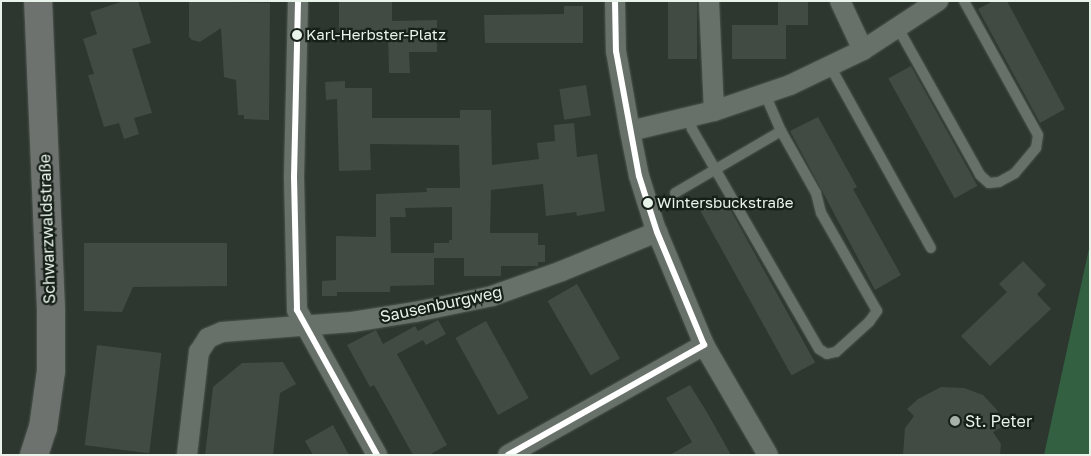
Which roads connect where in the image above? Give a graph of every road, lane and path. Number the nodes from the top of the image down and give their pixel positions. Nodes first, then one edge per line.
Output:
1 (38, 1) edge
2 (298, 1) edge
3 (615, 1) edge
4 (709, 1) edge
5 (840, 1) edge
6 (938, 1) edge
7 (964, 1) edge
8 (898, 28) junction
9 (863, 50) junction
10 (830, 66) junction
11 (765, 94) junction
12 (714, 111) junction
13 (690, 117) junction
14 (630, 131) junction
15 (781, 131) junction
16 (716, 169) junction
17 (675, 193) dead end
18 (656, 232) junction
19 (931, 248) dead end
20 (304, 326) junction
21 (704, 345) junction
22 (34, 455) edge
23 (187, 455) edge
24 (377, 455) edge
25 (508, 455) edge
26 (768, 455) edge

1 - 22 main road, Schwarzwaldstraße
2 - 20 street
3 - 14 street
4 - 12 street
5 - 9 street
6 - 8 street
7 - 8 lane
8 - 9 street
9 - 10 street
10 - 11 street
10 - 19 lane
11 - 12 street
11 - 15 lane
12 - 13 street
13 - 14 street
13 - 16 lane
14 - 18 street
15 - 16 lane
15 - 16 lane
16 - 17 lane
18 - 20 street, Sausenburgweg
18 - 21 street
20 - 23 street, Sausenburgweg
20 - 24 street
21 - 25 street
21 - 26 street

